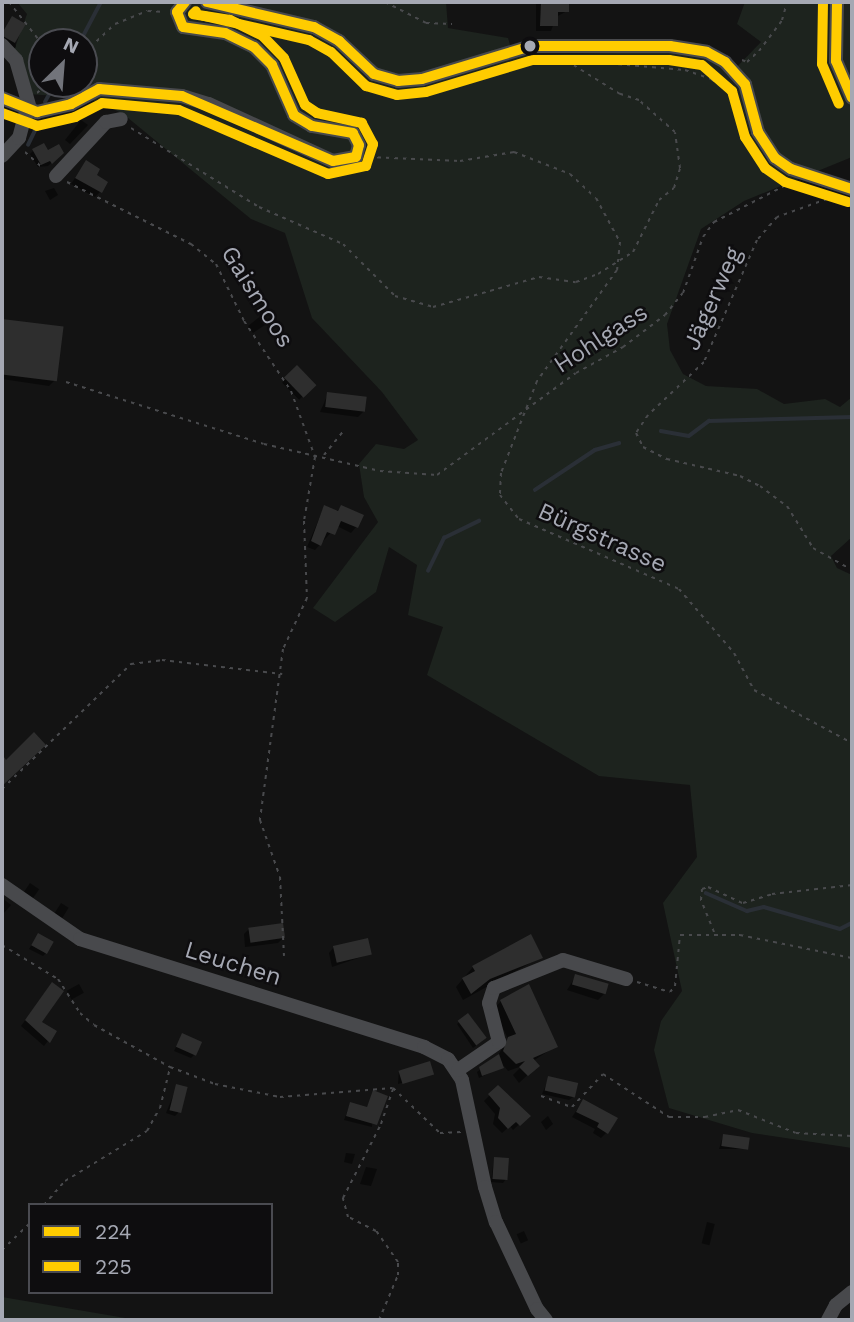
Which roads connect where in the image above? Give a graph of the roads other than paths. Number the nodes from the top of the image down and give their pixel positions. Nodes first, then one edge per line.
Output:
1 (207, 2) edge
2 (837, 2) edge
3 (181, 7) edge
4 (2, 45) edge
5 (2, 98) edge
6 (852, 98) edge
7 (28, 111) junction
8 (121, 119) road end
9 (2, 156) edge
10 (56, 176) road end
11 (849, 188) edge
12 (2, 884) edge
13 (626, 979) road end
14 (458, 1070) junction
15 (852, 1292) edge
16 (546, 1320) edge
17 (828, 1320) edge

1 - 11 street
2 - 6 street
3 - 7 street
4 - 7 street
5 - 7 street
7 - 9 street
8 - 10 street
12 - 14 street, Leuchen
13 - 14 street
14 - 16 street
15 - 17 street

